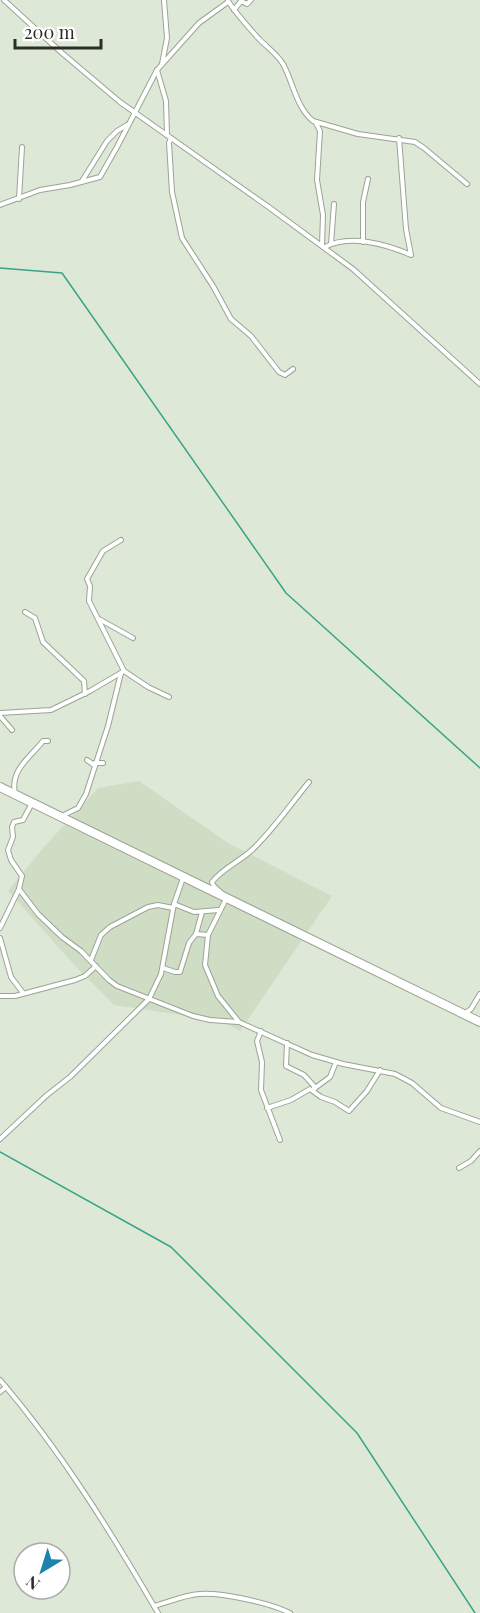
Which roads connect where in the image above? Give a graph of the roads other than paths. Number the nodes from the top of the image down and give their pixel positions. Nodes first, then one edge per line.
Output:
1 (4, 0) edge
2 (164, 0) edge
3 (251, 0) edge
4 (228, 1) edge
5 (234, 10) junction
6 (162, 64) junction
7 (157, 70) junction
8 (135, 112) junction
9 (316, 123) junction
10 (129, 124) junction
11 (169, 137) junction
12 (399, 138) junction
13 (22, 147) dead end
14 (368, 179) dead end
15 (82, 182) junction
16 (466, 184) dead end
17 (20, 200) junction
18 (334, 204) dead end
19 (0, 205) edge
20 (363, 242) junction
21 (331, 244) junction
22 (323, 247) junction
23 (293, 369) dead end
24 (480, 384) edge
25 (121, 540) dead end
26 (25, 612) dead end
27 (98, 619) junction
28 (133, 638) dead end
29 (123, 672) junction
30 (85, 694) junction
31 (169, 697) dead end
32 (0, 715) edge
33 (12, 730) dead end
34 (48, 741) dead end
35 (87, 760) dead end
36 (103, 763) dead end
37 (94, 764) junction
38 (309, 782) dead end
39 (0, 787) edge
40 (15, 795) junction
41 (32, 803) junction
42 (60, 817) junction
43 (183, 878) junction
44 (19, 889) junction
45 (226, 899) junction
46 (174, 906) junction
47 (220, 910) junction
48 (202, 912) junction
49 (0, 928) edge
50 (196, 934) junction
51 (208, 935) junction
52 (0, 938) edge
53 (91, 960) junction
54 (96, 966) junction
55 (163, 968) junction
56 (23, 993) junction
57 (480, 994) edge
58 (0, 996) edge
59 (149, 999) junction
60 (464, 1014) junction
61 (239, 1022) junction
62 (480, 1022) edge
63 (261, 1031) junction
64 (287, 1043) junction
65 (336, 1062) junction
66 (380, 1070) junction
67 (314, 1089) junction
68 (267, 1108) junction
69 (480, 1122) edge
70 (0, 1139) edge
71 (280, 1140) dead end
72 (480, 1151) edge
73 (459, 1168) dead end
74 (0, 1380) edge
75 (6, 1388) junction
76 (0, 1392) edge
77 (154, 1606) junction
78 (158, 1613) edge
79 (290, 1613) edge

1 - 8 street
2 - 6 street
3 - 5 street
4 - 5 street
4 - 6 street
5 - 9 street
6 - 7 street
7 - 8 street
7 - 11 street
8 - 10 street
8 - 11 street
9 - 12 street
9 - 22 street
10 - 15 street
10 - 15 street
11 - 22 street
11 - 23 street
12 - 16 street
12 - 20 street
13 - 17 street
14 - 20 street
15 - 17 street
17 - 19 street
18 - 21 street
20 - 21 street
21 - 22 street
22 - 24 street
25 - 27 street
26 - 30 street
27 - 28 street
27 - 29 street
29 - 30 street
29 - 31 street
29 - 37 street
30 - 32 street
32 - 33 street
34 - 40 street
35 - 37 street
36 - 37 street
37 - 42 street
38 - 45 street
39 - 40 highway
40 - 41 highway
41 - 42 highway
41 - 44 street
42 - 43 highway
43 - 45 highway
43 - 46 street
44 - 49 street
44 - 53 street
45 - 47 street
45 - 60 highway
46 - 48 street
46 - 53 street
46 - 55 street
47 - 48 street
47 - 51 street
48 - 50 street
50 - 51 street
50 - 55 street
51 - 61 street
52 - 56 street
53 - 54 street
54 - 56 street
54 - 59 street
55 - 59 street
56 - 58 street
57 - 60 street
59 - 61 street
59 - 70 street
60 - 62 highway
61 - 63 street
63 - 64 street
63 - 68 street
64 - 65 street
64 - 67 street
65 - 66 street
65 - 67 street
66 - 67 street
66 - 69 street
67 - 68 street
68 - 71 street
72 - 73 street
74 - 75 street
75 - 76 street
75 - 77 street
77 - 78 street
77 - 79 street

